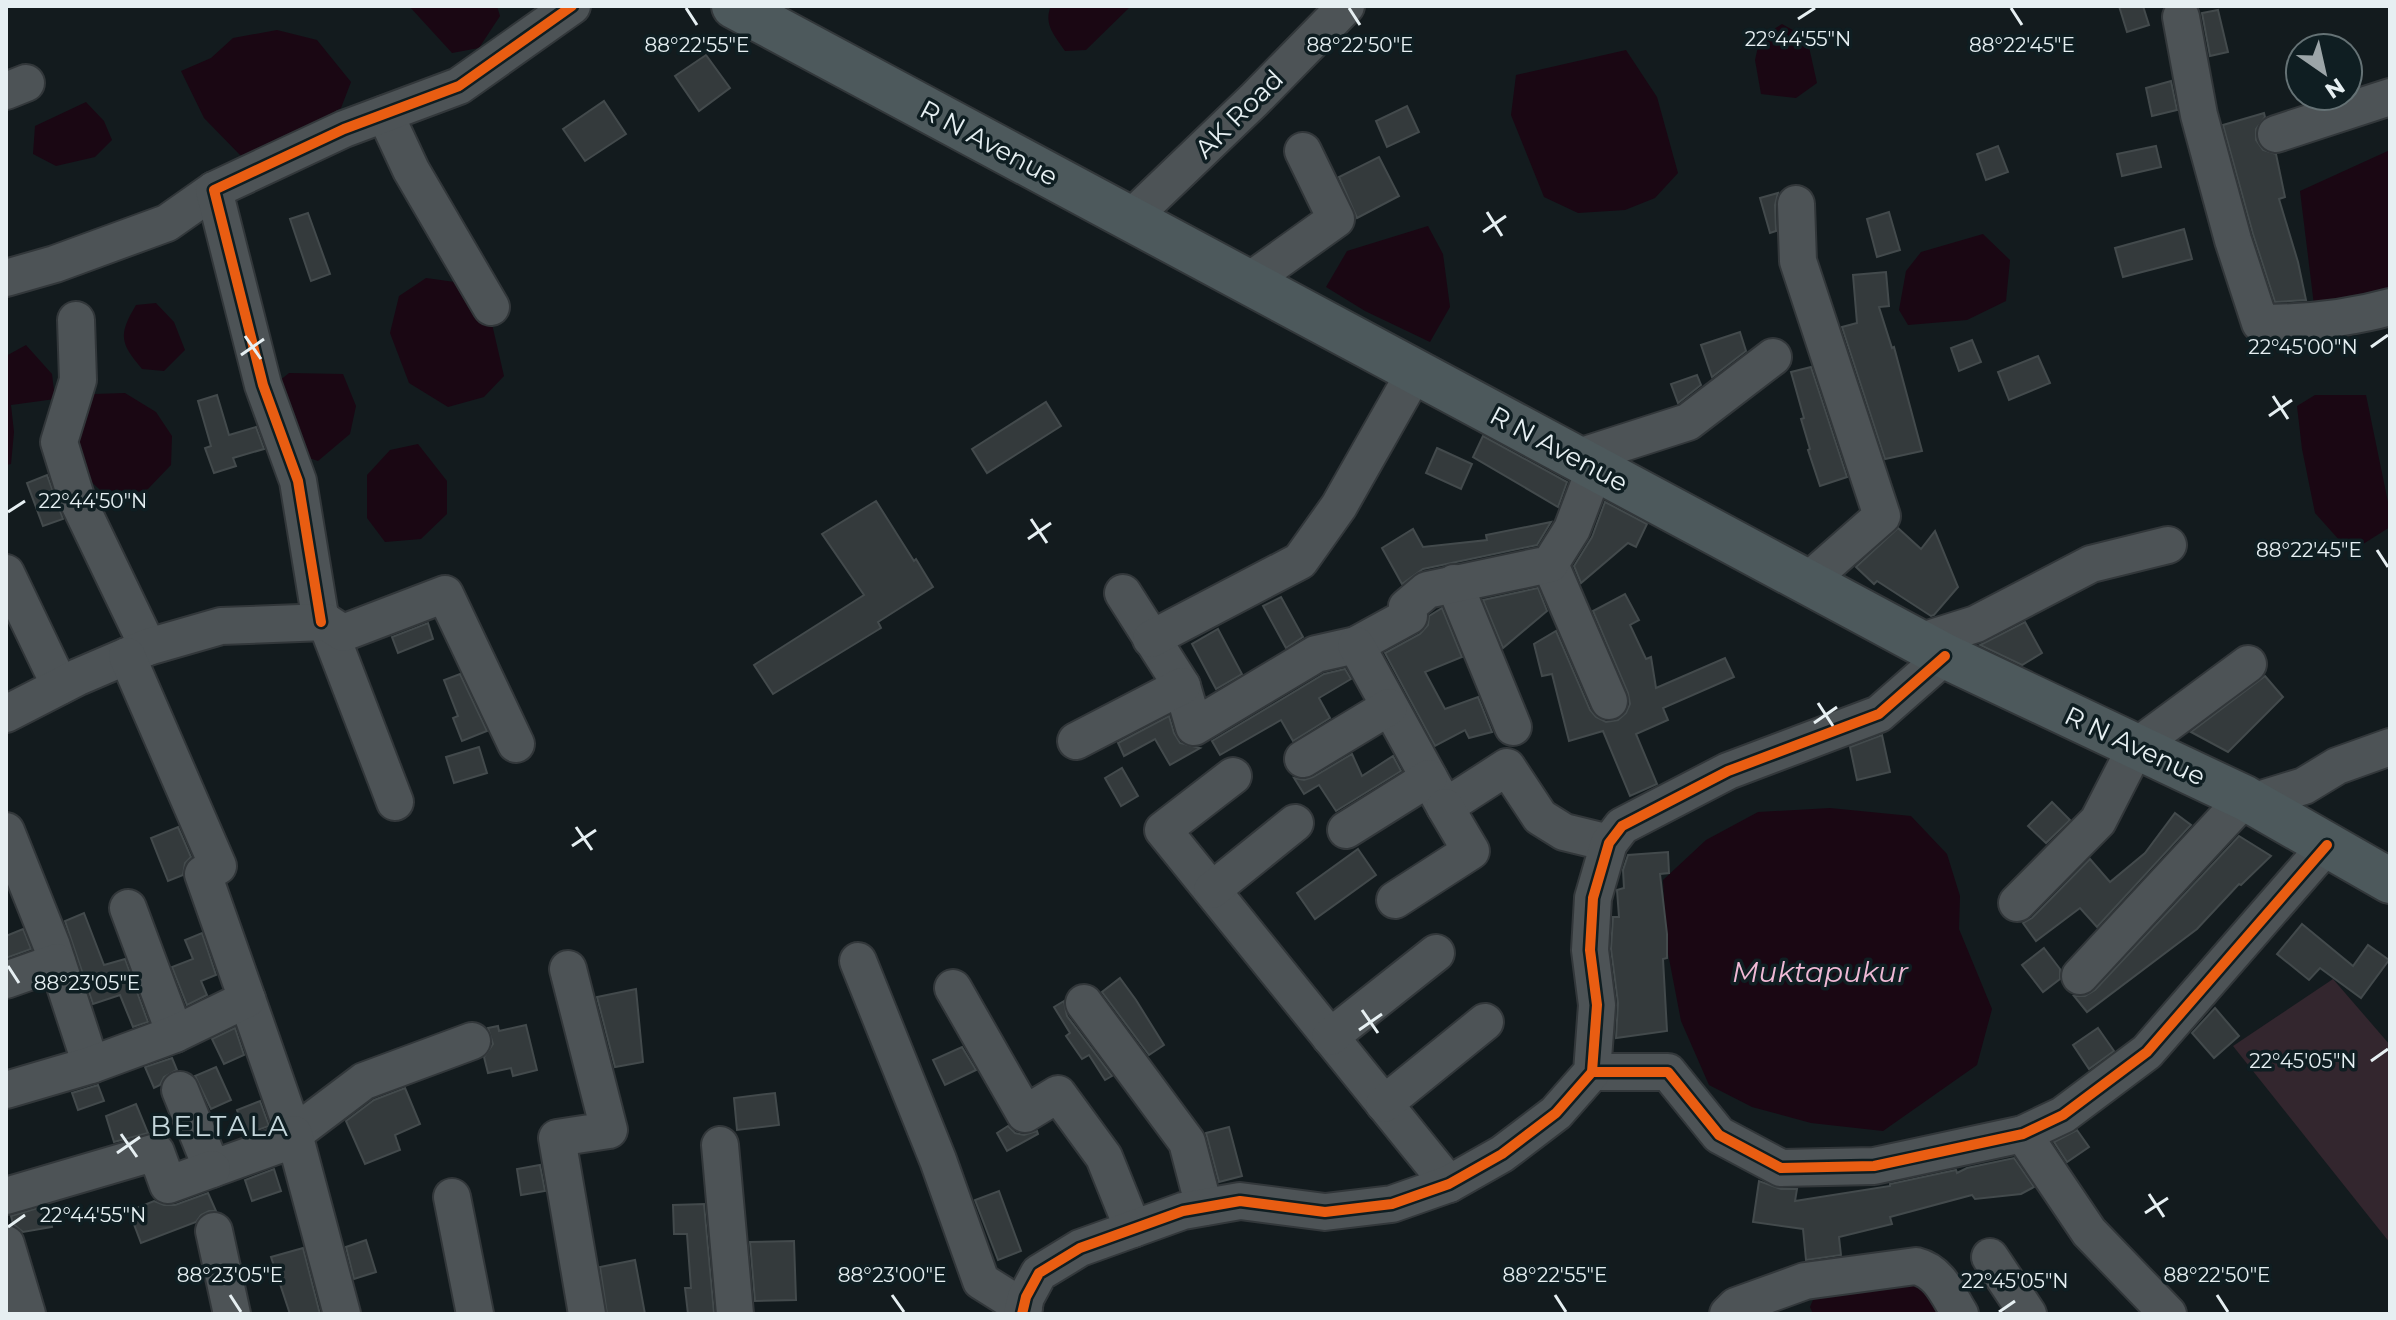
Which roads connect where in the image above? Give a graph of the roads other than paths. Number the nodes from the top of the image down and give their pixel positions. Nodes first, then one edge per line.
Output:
1 (572, 6) edge
2 (734, 6) edge
3 (1346, 6) edge
4 (2181, 10) edge
5 (2390, 97) edge
6 (385, 114) junction
7 (2276, 134) dead end
8 (1303, 151) dead end
9 (214, 190) junction
10 (1796, 204) dead end
11 (1130, 219) junction
12 (6, 278) edge
13 (1248, 282) junction
14 (491, 307) dead end
15 (2390, 307) edge
16 (76, 320) dead end
17 (1773, 357) dead end
18 (1415, 372) junction
19 (1585, 463) junction
20 (2168, 545) dead end
21 (1550, 564) junction
22 (6, 573) edge
23 (1807, 582) junction
24 (1454, 583) junction
25 (1123, 593) dead end
26 (324, 622) junction
27 (1151, 639) junction
28 (1356, 645) junction
29 (1932, 649) junction
30 (137, 652) junction
31 (2248, 664) dead end
32 (60, 686) junction
33 (1182, 686) junction
34 (1609, 701) dead end
35 (1389, 707) junction
36 (6, 714) edge
37 (1513, 727) dead end
38 (1076, 741) dead end
39 (516, 744) dead end
40 (2136, 747) junction
41 (2390, 747) edge
42 (1303, 759) dead end
43 (1233, 776) dead end
44 (1437, 793) junction
45 (2249, 800) junction
46 (395, 802) dead end
47 (1295, 823) dead end
48 (1346, 830) dead end
49 (6, 831) edge
50 (1609, 843) junction
51 (2327, 845) junction
52 (2390, 881) edge
53 (1212, 890) junction
54 (1395, 900) dead end
55 (2017, 903) dead end
56 (128, 908) dead end
57 (1436, 953) dead end
58 (858, 961) dead end
59 (57, 962) junction
60 (568, 969) dead end
61 (2080, 976) dead end
62 (6, 980) edge
63 (953, 988) dead end
64 (247, 999) junction
65 (1084, 1003) dead end
66 (1485, 1022) dead end
67 (175, 1034) junction
68 (1330, 1037) junction
69 (472, 1041) dead end
70 (91, 1065) junction
71 (1592, 1072) junction
72 (6, 1090) edge
73 (180, 1090) dead end
74 (1384, 1104) junction
75 (294, 1134) junction
76 (2023, 1134) junction
77 (720, 1145) dead end
78 (212, 1169) junction
79 (1449, 1184) junction
80 (6, 1196) edge
81 (452, 1197) dead end
82 (1204, 1207) junction
83 (1133, 1229) junction
84 (214, 1231) dead end
85 (6, 1244) edge
86 (1990, 1257) dead end
87 (1800, 1300) edge
88 (1023, 1311) edge
89 (27, 1314) edge
90 (232, 1314) edge
91 (342, 1314) edge
92 (475, 1314) edge
93 (587, 1314) edge
94 (735, 1314) edge
95 (1728, 1314) edge
96 (1960, 1314) edge
97 (2028, 1314) edge
98 (2168, 1314) edge

1 - 6 street
2 - 11 main road, R N Avenue
3 - 11 street, AK Road
4 - 15 street
5 - 7 street
6 - 9 street
6 - 14 street
8 - 13 street
9 - 12 street
9 - 26 street
10 - 23 street
11 - 13 main road, R N Avenue
13 - 18 main road, R N Avenue
16 - 30 street
17 - 19 street
18 - 19 main road, R N Avenue
18 - 27 street
19 - 21 street
19 - 23 main road, R N Avenue
20 - 29 street
21 - 24 street
21 - 34 street
22 - 32 street
23 - 29 main road, R N Avenue
24 - 28 street
24 - 37 street
25 - 27 street
26 - 30 street
26 - 39 street
26 - 46 street
27 - 33 street
28 - 33 street
28 - 35 street
29 - 40 main road, R N Avenue
29 - 50 street
30 - 32 street
30 - 64 street
31 - 40 street
32 - 36 street
33 - 38 street
35 - 42 street
35 - 44 street
40 - 45 main road, R N Avenue
40 - 55 street
41 - 45 street
43 - 53 street
44 - 48 street
44 - 50 street
44 - 54 street
45 - 51 main road, R N Avenue
45 - 61 street
47 - 53 street
49 - 59 street
50 - 71 street
51 - 52 main road, R N Avenue
51 - 76 street
53 - 68 street
56 - 67 street
57 - 68 street
58 - 88 street
59 - 62 street
59 - 70 street
60 - 93 street
63 - 83 street
64 - 67 street
64 - 75 street
65 - 82 street
66 - 74 street
67 - 70 street
68 - 74 street
69 - 75 street
70 - 72 street
71 - 76 street
71 - 79 street
73 - 78 street
74 - 79 street
75 - 78 street
75 - 91 street
76 - 98 street
77 - 94 street
78 - 80 street
79 - 82 street
81 - 92 street
82 - 83 street
83 - 88 street
84 - 90 street
85 - 89 street
86 - 97 street
87 - 95 street
87 - 96 street

